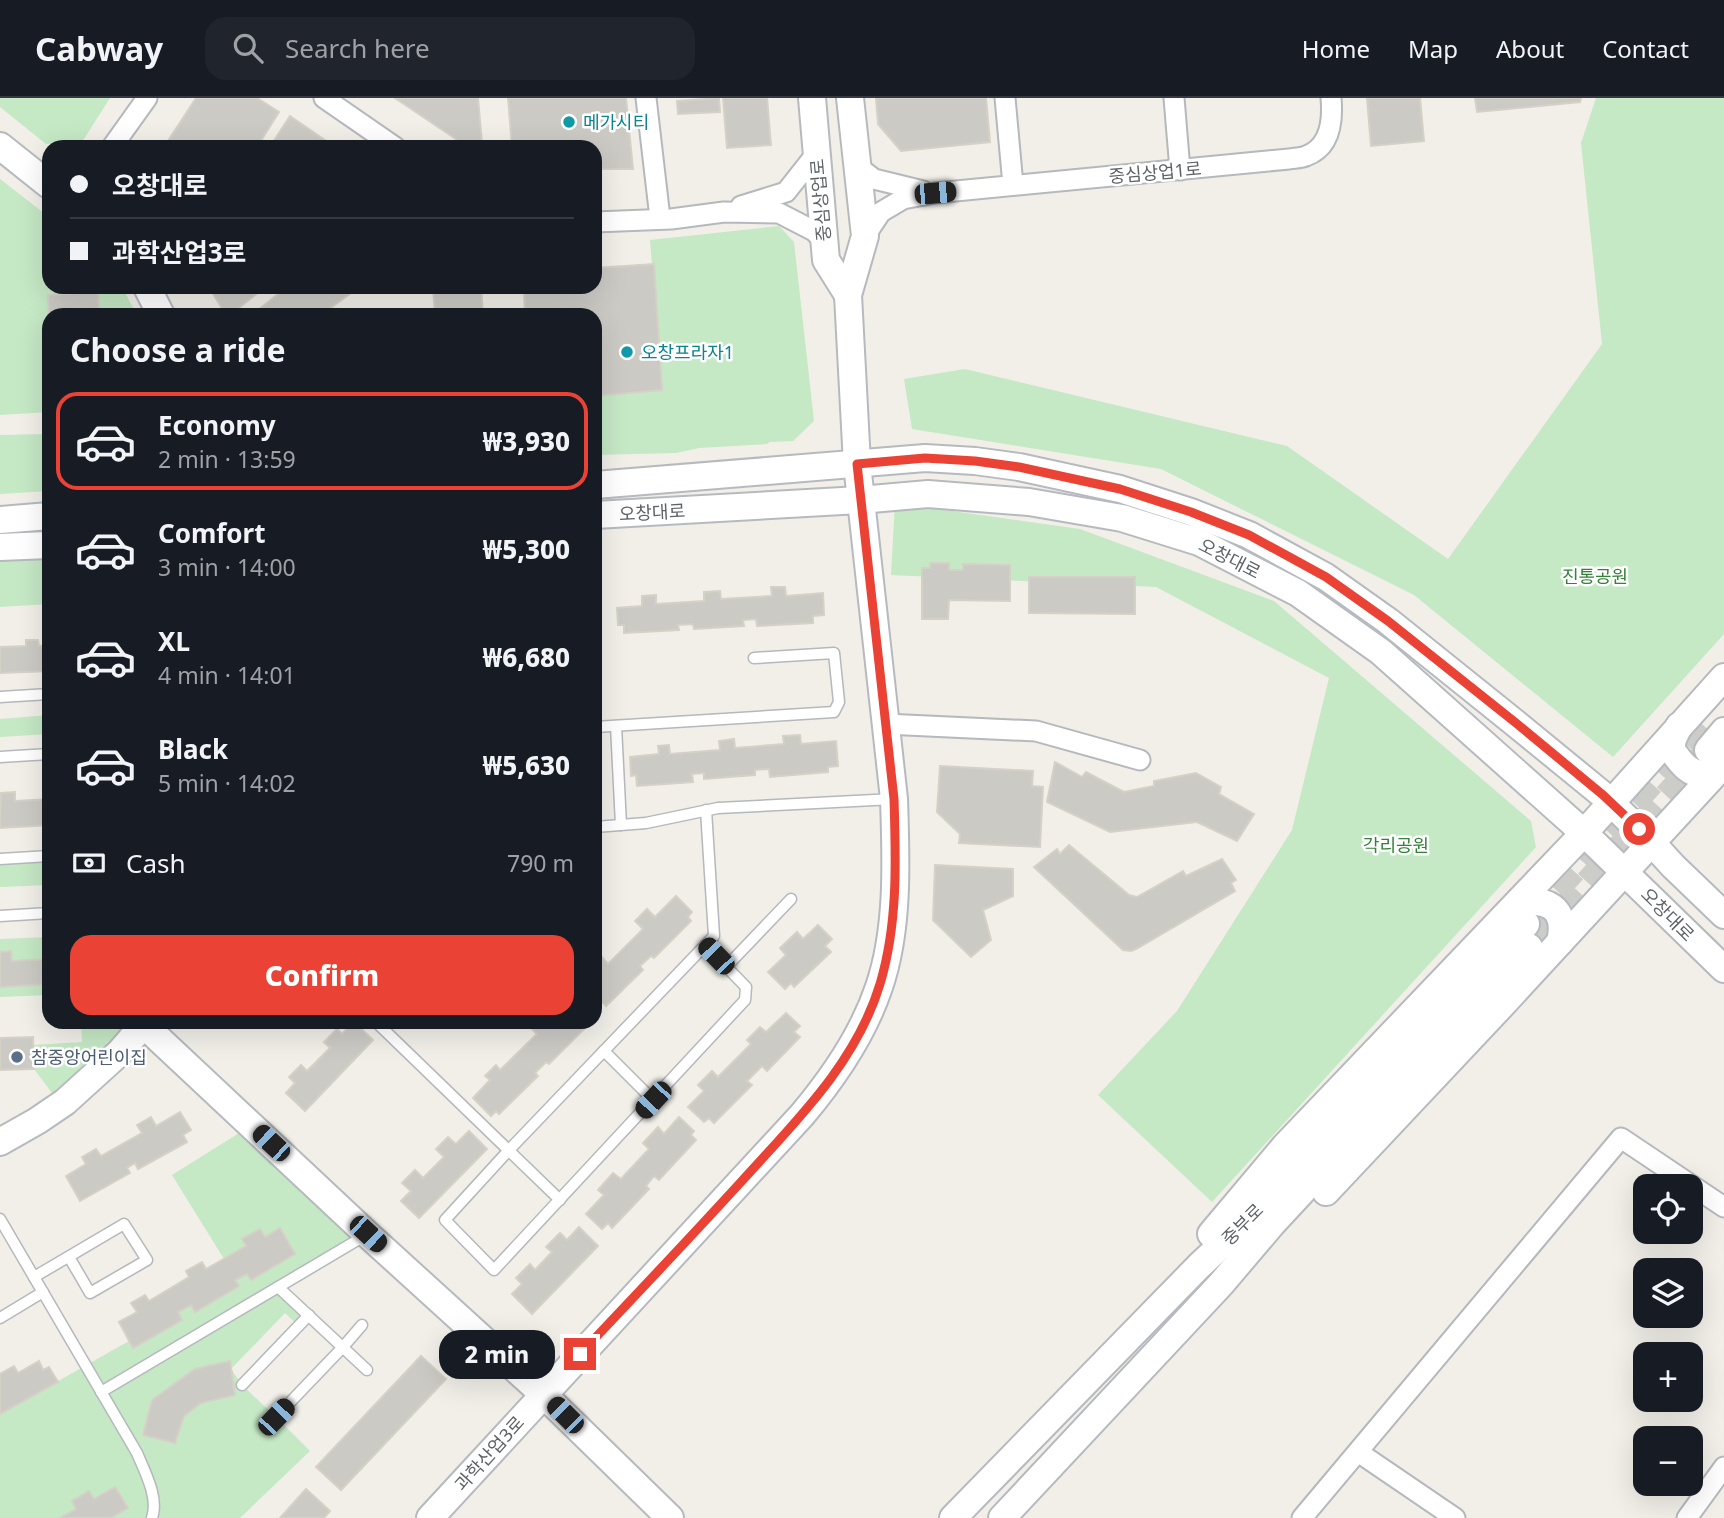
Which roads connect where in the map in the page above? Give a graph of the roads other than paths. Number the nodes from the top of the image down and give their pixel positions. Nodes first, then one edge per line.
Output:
1 (147, 98) edge
2 (324, 98) edge
3 (646, 98) edge
4 (811, 98) edge
5 (850, 98) edge
6 (1005, 98) edge
7 (1174, 98) edge
8 (1331, 98) edge
9 (117, 140) edge
10 (385, 140) edge
11 (0, 146) edge
12 (817, 154) junction
13 (857, 166) junction
14 (1180, 170) junction
15 (42, 179) edge
16 (1013, 185) junction
17 (935, 193) junction
18 (724, 212) junction
19 (660, 218) junction
20 (602, 222) edge
21 (865, 236) junction
22 (824, 241) junction
23 (848, 295) junction
24 (857, 464) junction
25 (602, 484) edge
26 (860, 500) junction
27 (602, 515) edge
28 (42, 517) edge
29 (0, 520) edge
30 (42, 545) edge
31 (0, 547) edge
32 (754, 658) dead end
33 (1724, 677) edge
34 (42, 694) edge
35 (0, 697) edge
36 (1724, 703) edge
37 (885, 724) junction
38 (616, 726) junction
39 (602, 727) edge
40 (1710, 743) edge
41 (42, 754) edge
42 (0, 757) edge
43 (1140, 760) dead end
44 (894, 799) junction
45 (1612, 803) junction
46 (706, 810) junction
47 (621, 825) junction
48 (602, 826) edge
49 (1584, 833) junction
50 (1652, 843) junction
51 (42, 856) edge
52 (0, 859) edge
53 (1626, 872) junction
54 (791, 899) dead end
55 (42, 914) edge
56 (1724, 915) edge
57 (0, 916) edge
58 (1534, 928) junction
59 (705, 945) junction
60 (726, 967) junction
61 (1724, 969) edge
62 (140, 1029) edge
63 (151, 1029) edge
64 (383, 1029) edge
65 (604, 1051) junction
66 (653, 1100) junction
67 (0, 1142) edge
68 (509, 1150) junction
69 (560, 1200) junction
70 (1724, 1207) edge
71 (0, 1219) edge
72 (368, 1234) junction
73 (69, 1257) junction
74 (34, 1278) junction
75 (278, 1287) junction
76 (43, 1292) junction
77 (309, 1315) junction
78 (0, 1318) edge
79 (362, 1325) dead end
80 (343, 1347) junction
81 (368, 1370) dead end
82 (242, 1385) dead end
83 (101, 1392) junction
84 (543, 1394) junction
85 (276, 1417) dead end
86 (1358, 1451) junction
87 (1724, 1467) edge
88 (152, 1518) edge
89 (430, 1518) edge
90 (670, 1518) edge
91 (953, 1518) edge
92 (1002, 1518) edge
93 (1302, 1518) edge
94 (1455, 1518) edge
95 (1686, 1518) edge

1 - 9 street
2 - 10 street
3 - 19 street
4 - 12 main road, 중심상업로
5 - 13 main road, 중심상업로
6 - 16 street
7 - 14 street
8 - 14 street, 중심상업1로
11 - 15 main road
12 - 18 street
12 - 22 main road, 중심상업로
13 - 17 street
13 - 21 main road, 중심상업로
14 - 16 street, 중심상업1로
16 - 17 street, 중심상업1로
17 - 21 street
18 - 19 street
18 - 22 street
19 - 20 street
21 - 23 main road, 중심상업로
22 - 23 main road, 중심상업로
23 - 24 main road, 중심상업로
24 - 25 main road, 오창대로
24 - 26 main road, 과학산업3로
24 - 45 main road, 오창대로
26 - 27 main road, 오창대로
26 - 37 main road, 과학산업3로
26 - 49 main road, 오창대로
28 - 29 main road
30 - 31 main road
32 - 38 lane
33 - 40 main road
34 - 35 lane
36 - 40 main road
37 - 43 street
37 - 44 main road, 과학산업3로
38 - 39 lane
38 - 47 lane
40 - 45 main road
40 - 50 main road
41 - 42 lane
44 - 46 lane
44 - 84 main road, 과학산업3로
45 - 49 main road
45 - 50 main road, 오창대로
46 - 47 lane
46 - 59 lane
47 - 48 lane
49 - 53 main road, 오창대로
49 - 58 main road
50 - 53 main road
50 - 56 main road, 오창대로
51 - 52 lane
53 - 58 main road
53 - 61 main road, 오창대로
54 - 60 lane
55 - 57 lane
58 - 91 main road
58 - 92 main road
59 - 60 lane
59 - 65 lane
60 - 66 lane
62 - 67 main road
63 - 72 main road
64 - 68 lane
65 - 66 lane
65 - 68 lane
66 - 69 lane
68 - 69 lane
68 - 69 lane
70 - 86 street
71 - 74 lane
72 - 75 lane
72 - 84 main road
73 - 73 lane
73 - 74 lane
74 - 76 lane
75 - 77 lane
75 - 83 lane
76 - 78 lane
76 - 83 lane
77 - 80 lane
77 - 82 lane
79 - 80 lane
80 - 81 lane
80 - 85 lane
83 - 88 lane
84 - 89 main road, 과학산업3로
84 - 90 main road
86 - 93 street
86 - 94 street
87 - 95 street

